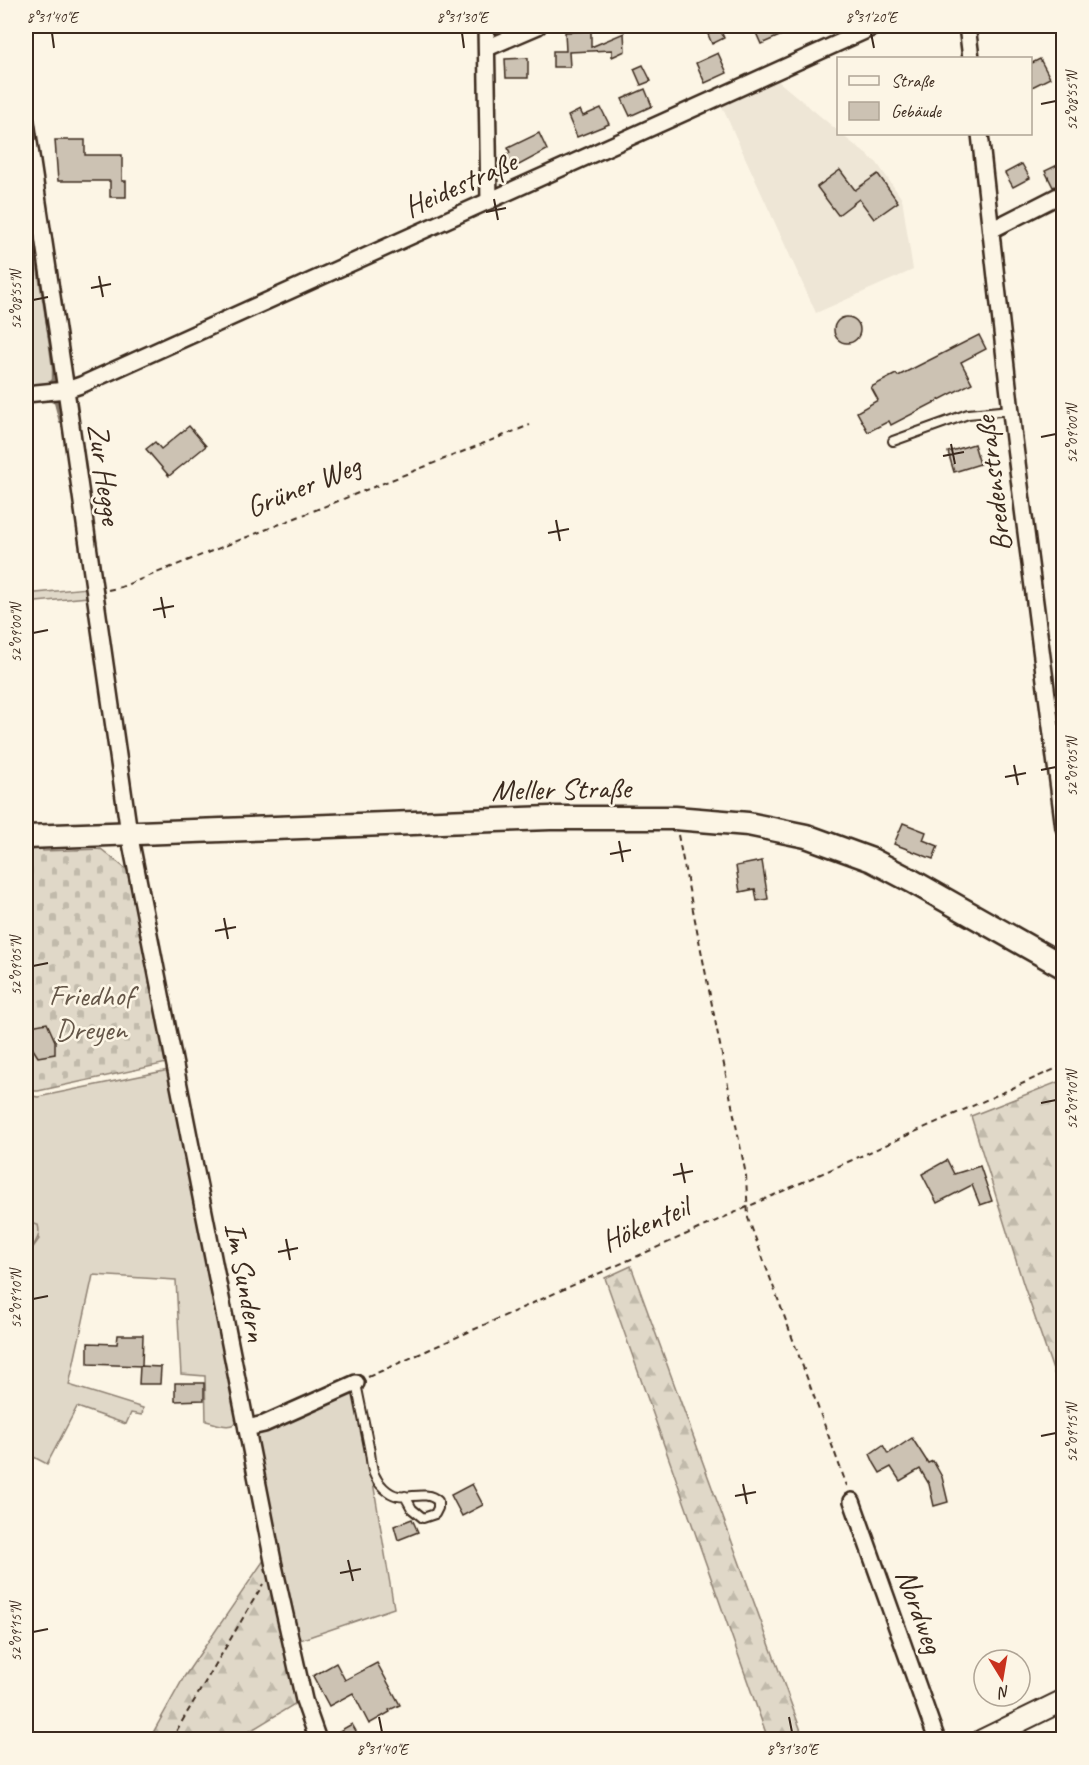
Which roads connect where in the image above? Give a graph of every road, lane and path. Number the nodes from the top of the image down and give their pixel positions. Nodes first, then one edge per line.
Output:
1 (486, 26) edge
2 (538, 26) edge
3 (876, 26) edge
4 (967, 26) edge
5 (487, 48) junction
6 (971, 57) edge
7 (26, 122) edge
8 (980, 135) edge
9 (1064, 193) edge
10 (489, 201) junction
11 (991, 230) junction
12 (66, 390) junction
13 (26, 394) edge
14 (1011, 410) junction
15 (530, 425) dead end
16 (893, 441) dead end
17 (94, 593) junction
18 (675, 818) junction
19 (1064, 828) edge
20 (129, 833) junction
21 (26, 837) edge
22 (1064, 967) edge
23 (1064, 1065) edge
24 (748, 1207) junction
25 (356, 1383) junction
26 (247, 1428) junction
27 (405, 1496) dead end
28 (852, 1501) joint
29 (274, 1566) junction
30 (1064, 1700) edge
31 (171, 1740) edge
32 (318, 1740) edge
33 (937, 1740) edge
34 (982, 1740) edge

1 - 5 street
2 - 5 street
3 - 10 street, Heidestraße
4 - 6 street
5 - 10 street
7 - 12 street, Zur Hegge
8 - 11 street, Bredenstraße
9 - 11 street
10 - 12 street, Heidestraße
11 - 14 street, Bredenstraße
12 - 13 street, Heidestraße
12 - 17 street, Zur Hegge
14 - 16 lane
14 - 19 street, Bredenstraße
15 - 17 path, Grüner Weg
17 - 20 street, Zur Hegge
18 - 20 main road, Meller Straße
18 - 22 main road, Meller Straße
18 - 24 path
20 - 21 main road, Meller Straße
20 - 26 street, Im Sundern
23 - 24 path, Hökenteil
24 - 25 path, Hökenteil
24 - 28 path
25 - 26 street
25 - 27 lane
26 - 29 street, Im Sundern
28 - 33 street, Nordweg
29 - 31 path
29 - 32 street, Im Sundern
30 - 34 street

